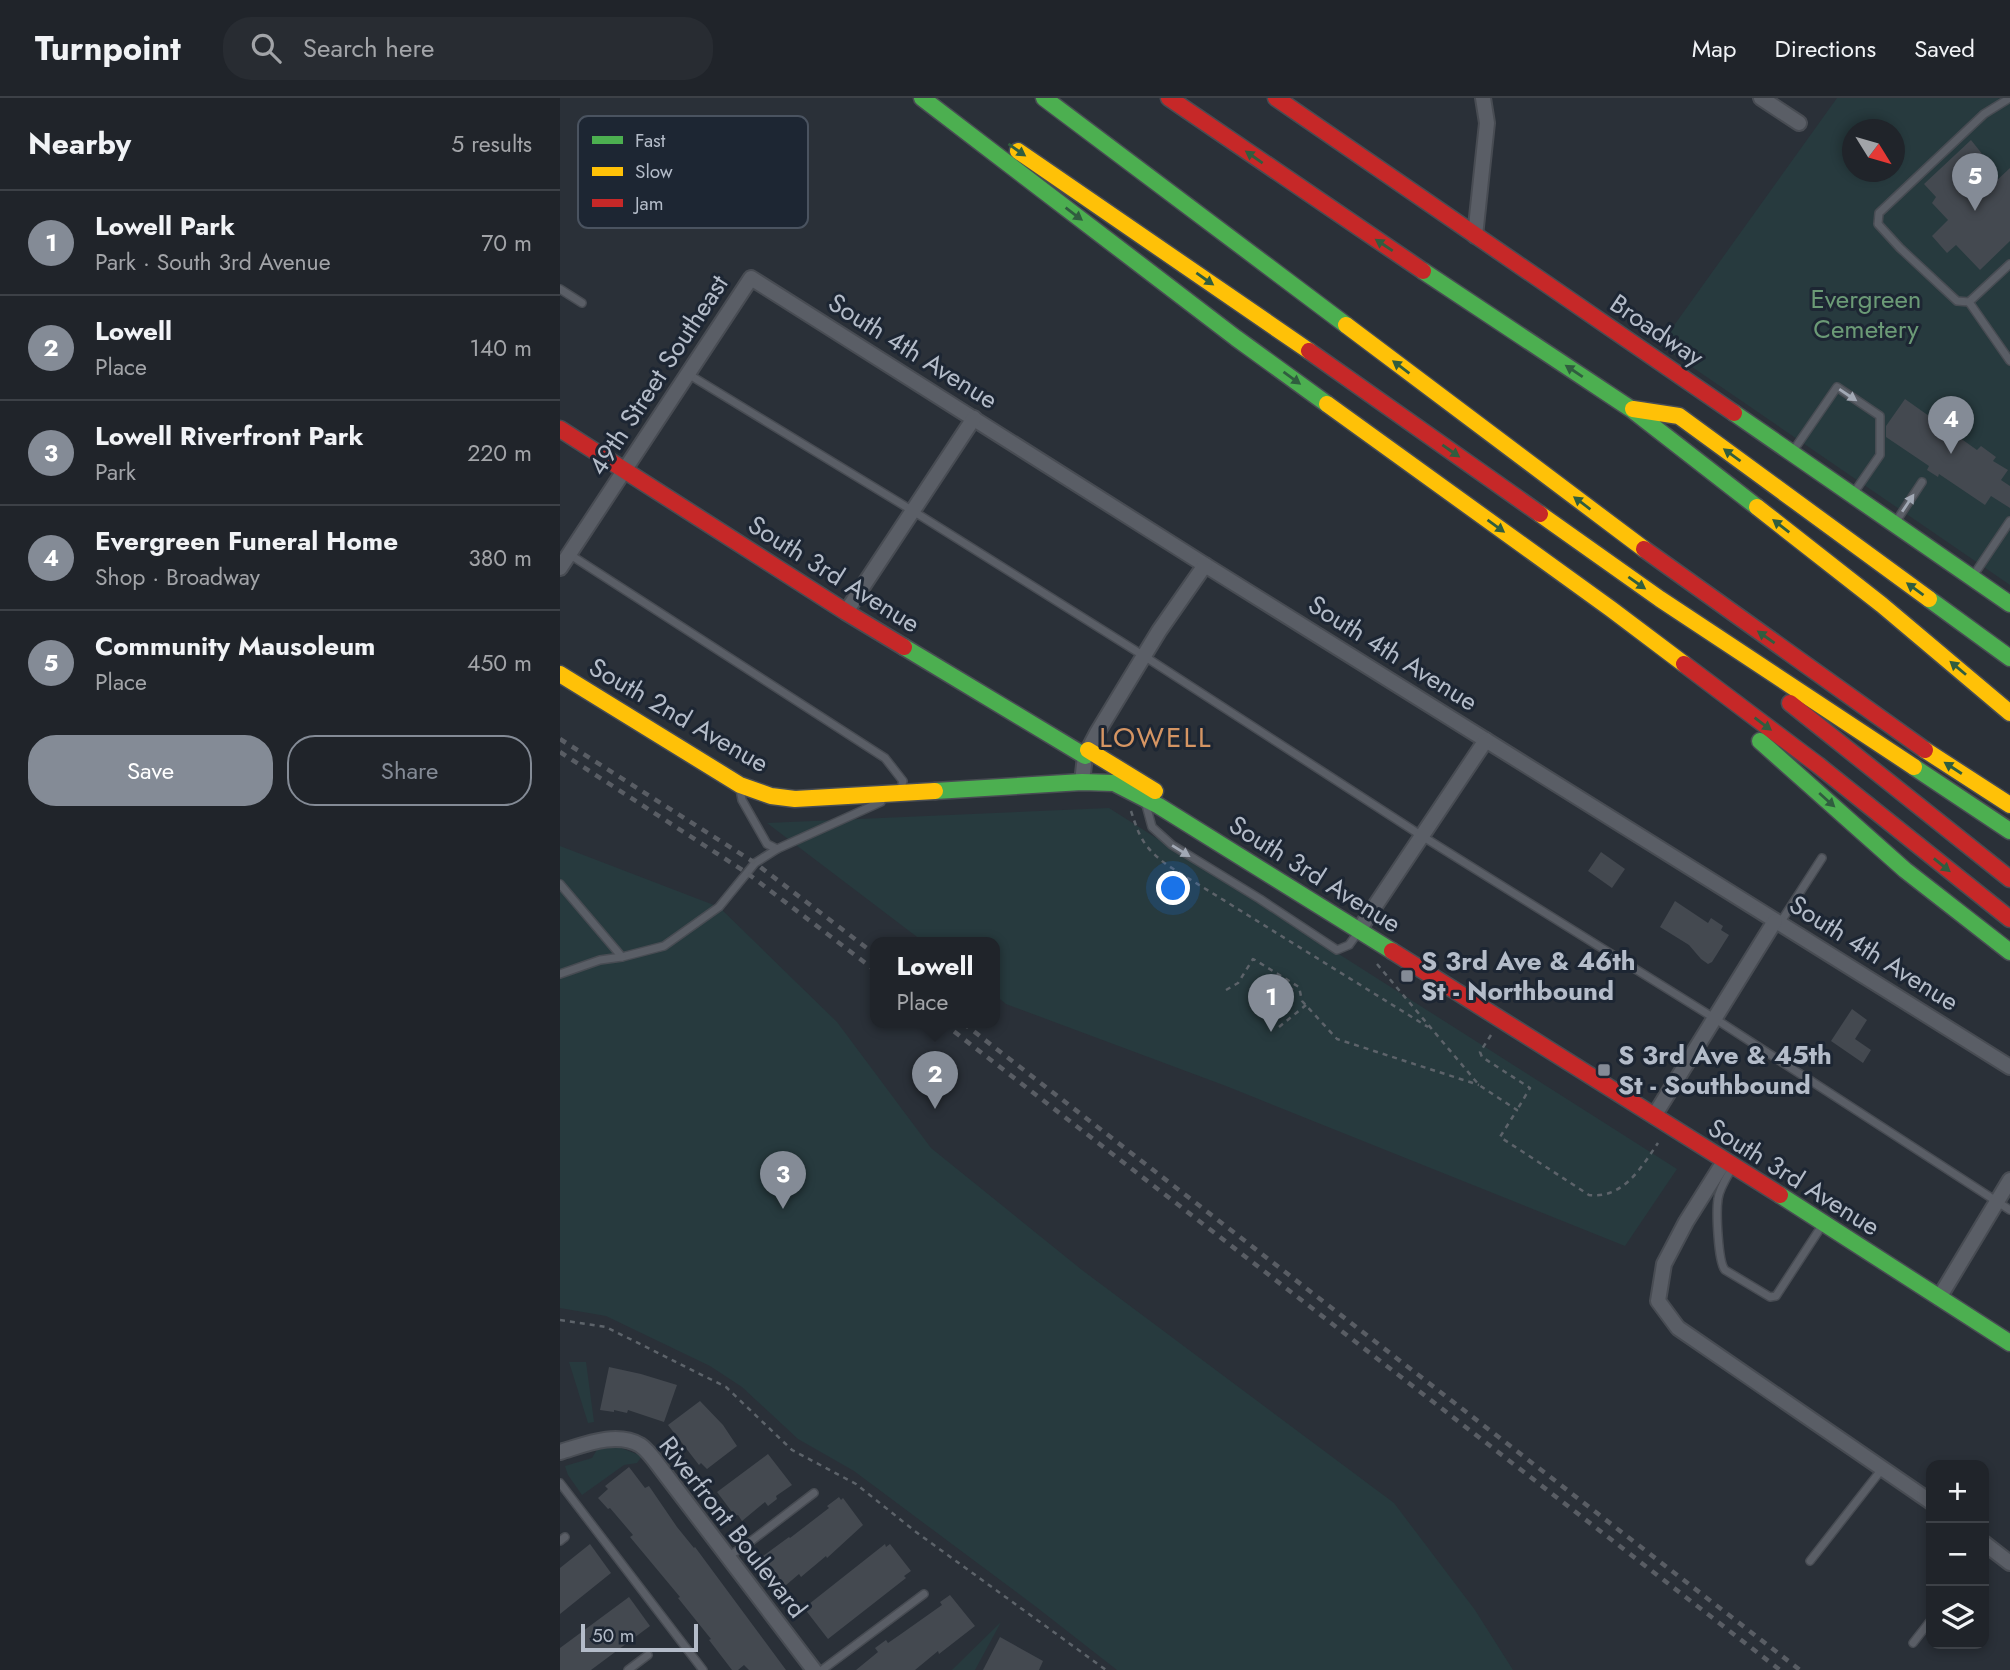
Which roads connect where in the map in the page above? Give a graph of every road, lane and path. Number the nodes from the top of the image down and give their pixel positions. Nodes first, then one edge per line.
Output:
1 (922, 98) edge
2 (940, 98) edge
3 (1044, 98) edge
4 (1169, 98) edge
5 (1276, 98) edge
6 (1483, 98) edge
7 (1761, 98) edge
8 (2010, 98) edge
9 (1799, 123) dead end
10 (1475, 236) junction
11 (2010, 264) edge
12 (751, 278) joint
13 (560, 289) edge
14 (1969, 302) junction
15 (582, 303) dead end
16 (2010, 361) edge
17 (688, 374) junction
18 (1631, 409) junction
19 (974, 418) junction
20 (560, 429) edge
21 (1792, 452) junction
22 (625, 470) junction
23 (1922, 482) dead end
24 (1853, 495) junction
25 (913, 511) junction
26 (2010, 522) edge
27 (1894, 523) junction
28 (569, 554) junction
29 (1205, 565) junction
30 (560, 568) edge
31 (1972, 578) junction
32 (1660, 599) junction
33 (2010, 604) edge
34 (1611, 609) junction
35 (846, 612) junction
36 (1144, 656) junction
37 (2010, 658) edge
38 (560, 674) edge
39 (2010, 713) edge
40 (1486, 740) junction
41 (1087, 753) junction
42 (1082, 782) junction
43 (740, 785) junction
44 (1124, 788) junction
45 (900, 794) junction
46 (1144, 798) junction
47 (2010, 805) edge
48 (2010, 831) edge
49 (1422, 836) junction
50 (1225, 847) junction
51 (777, 849) junction
52 (1822, 858) dead end
53 (2010, 879) edge
54 (560, 884) edge
55 (2010, 919) edge
56 (1777, 922) junction
57 (1359, 930) junction
58 (1387, 947) junction
59 (2010, 952) edge
60 (622, 957) junction
61 (560, 974) edge
62 (1226, 990) dead end
63 (1306, 1005) junction
64 (1714, 1018) junction
65 (1501, 1020) junction
66 (1279, 1027) dead end
67 (1432, 1030) junction
68 (2010, 1067) edge
69 (1479, 1085) junction
70 (1517, 1110) junction
71 (1654, 1116) junction
72 (1669, 1126) junction
73 (1729, 1163) junction
74 (2010, 1180) edge
75 (1997, 1202) junction
76 (2010, 1210) edge
77 (1823, 1223) junction
78 (1939, 1298) junction
79 (560, 1320) edge
80 (2010, 1343) edge
81 (560, 1452) edge
82 (1882, 1469) junction
83 (560, 1483) edge
84 (814, 1493) dead end
85 (1926, 1499) edge
86 (1989, 1550) edge
87 (727, 1556) junction
88 (1810, 1561) dead end
89 (2010, 1563) edge
90 (924, 1594) dead end
91 (1926, 1626) edge
92 (1913, 1643) dead end
93 (648, 1655) dead end
94 (628, 1670) edge
95 (703, 1670) edge
96 (814, 1670) edge
97 (822, 1670) edge
98 (1107, 1670) edge

1 -> 34 main road
2 -> 32 main road
47 -> 3 main road
18 -> 4 main road
5 - 10 main road, Broadway
6 - 10 street
7 - 9 street
8 - 14 lane
10 - 21 main road, Broadway
11 - 14 lane
12 - 17 street, 49th Street Southeast
12 - 19 street, South 4th Avenue
13 - 15 lane
14 - 16 lane
17 - 22 street, 49th Street Southeast
17 - 25 lane
37 -> 18 main road
39 -> 18 main road
19 - 25 street
19 - 29 street, South 4th Avenue
20 - 22 main road, South 3rd Avenue
21 - 24 main road, Broadway
21 -> 24 lane
22 - 28 street, 49th Street Southeast
22 - 35 main road, South 3rd Avenue
27 -> 23 lane
24 - 27 main road, Broadway
25 - 35 street
25 - 36 lane
26 - 31 lane
27 - 31 main road, Broadway
28 - 30 street, 49th Street Southeast
28 - 45 lane
29 - 36 street
29 - 40 street, South 4th Avenue
31 - 33 main road, Broadway
32 - 48 main road
32 - 53 main road
34 -> 55 main road
34 -> 59 main road
35 - 41 main road, South 3rd Avenue
36 - 41 street
36 - 49 lane
38 - 43 main road, South 2nd Avenue
40 - 49 street
40 - 56 street, South 4th Avenue
41 - 42 street
41 - 50 main road, South 3rd Avenue
42 - 44 main road, South 3rd Avenue
42 - 45 main road, South 2nd Avenue
43 - 45 main road, South 2nd Avenue
43 - 51 lane
44 - 46 main road, South 3rd Avenue
44 - 67 path
45 - 51 lane
46 - 50 main road, South 3rd Avenue
46 -> 57 lane
49 - 57 street
49 - 64 lane
50 - 57 main road, South 3rd Avenue
51 - 60 lane
52 - 56 lane
54 - 60 lane
56 - 64 street
56 - 68 street, South 4th Avenue
57 - 58 main road, South 3rd Avenue
58 - 65 main road, South 3rd Avenue
58 - 67 path
60 - 61 lane
62 - 63 path
63 - 66 path
63 - 69 path
64 - 71 street
64 - 75 lane
65 - 70 path
65 - 71 main road, South 3rd Avenue
67 - 69 path
69 - 70 path
70 - 72 path
71 - 72 main road, South 3rd Avenue
72 - 73 main road, South 3rd Avenue
73 - 77 main road, South 3rd Avenue
73 - 77 lane
73 - 82 street
74 - 75 street
75 - 76 lane
75 - 78 street
77 - 78 main road, South 3rd Avenue
78 - 80 main road, South 3rd Avenue
79 - 98 path
81 - 87 street, Riverfront Boulevard
82 - 85 street
82 - 88 lane
83 - 95 lane
84 - 87 lane
86 - 89 street
87 - 96 street, Riverfront Boulevard
90 - 97 lane
91 - 92 lane
93 - 94 lane

